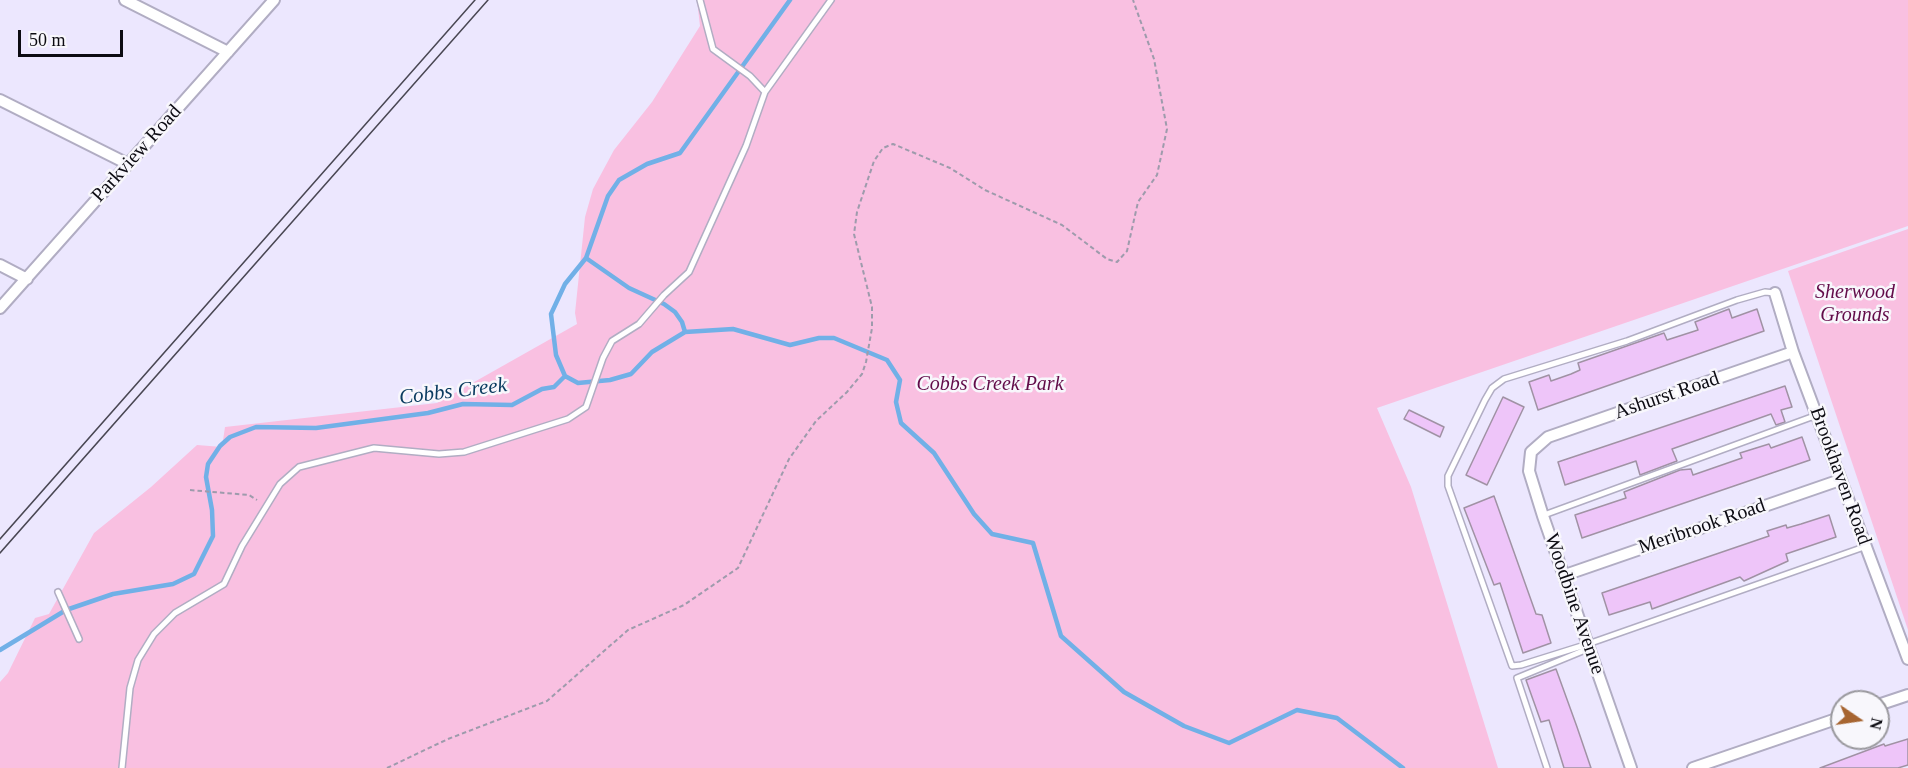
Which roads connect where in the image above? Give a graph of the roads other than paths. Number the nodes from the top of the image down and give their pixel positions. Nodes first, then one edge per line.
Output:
1 (125, 0) edge
2 (274, 0) edge
3 (700, 0) edge
4 (831, 0) edge
5 (228, 52) junction
6 (765, 92) junction
7 (0, 100) edge
8 (128, 164) junction
9 (0, 265) edge
10 (27, 279) junction
11 (1775, 292) joint
12 (0, 309) edge
13 (1793, 352) junction
14 (1818, 414) junction
15 (1542, 442) joint
16 (1840, 480) junction
17 (1543, 516) junction
18 (1864, 547) junction
19 (1564, 575) junction
20 (58, 592) dead end
21 (79, 639) dead end
22 (1589, 646) junction
23 (1908, 659) edge
24 (1908, 695) edge
25 (1890, 701) edge
26 (1830, 721) edge
27 (122, 768) edge
28 (1547, 768) edge
29 (1631, 768) edge
30 (1693, 768) edge

1 - 5 street
2 - 5 street, Parkview Road
3 - 6 lane
4 - 6 lane
5 - 8 street, Parkview Road
6 - 27 lane
7 - 8 street
8 - 10 street, Parkview Road
9 - 10 street
10 - 12 street, Parkview Road
11 - 13 street, Brookhaven Road
11 - 22 lane
13 - 14 street, Brookhaven Road
13 - 15 street, Ashurst Road
14 - 16 street, Brookhaven Road
14 - 17 lane
15 - 17 street, Woodbine Avenue
16 - 18 street, Brookhaven Road
16 - 19 street, Meribrook Road
17 - 19 street, Woodbine Avenue
18 - 22 lane
18 - 23 street, Brookhaven Road
19 - 22 street, Woodbine Avenue
20 - 21 lane
22 - 28 lane
22 - 29 street, Woodbine Avenue
24 - 25 street
26 - 30 street

